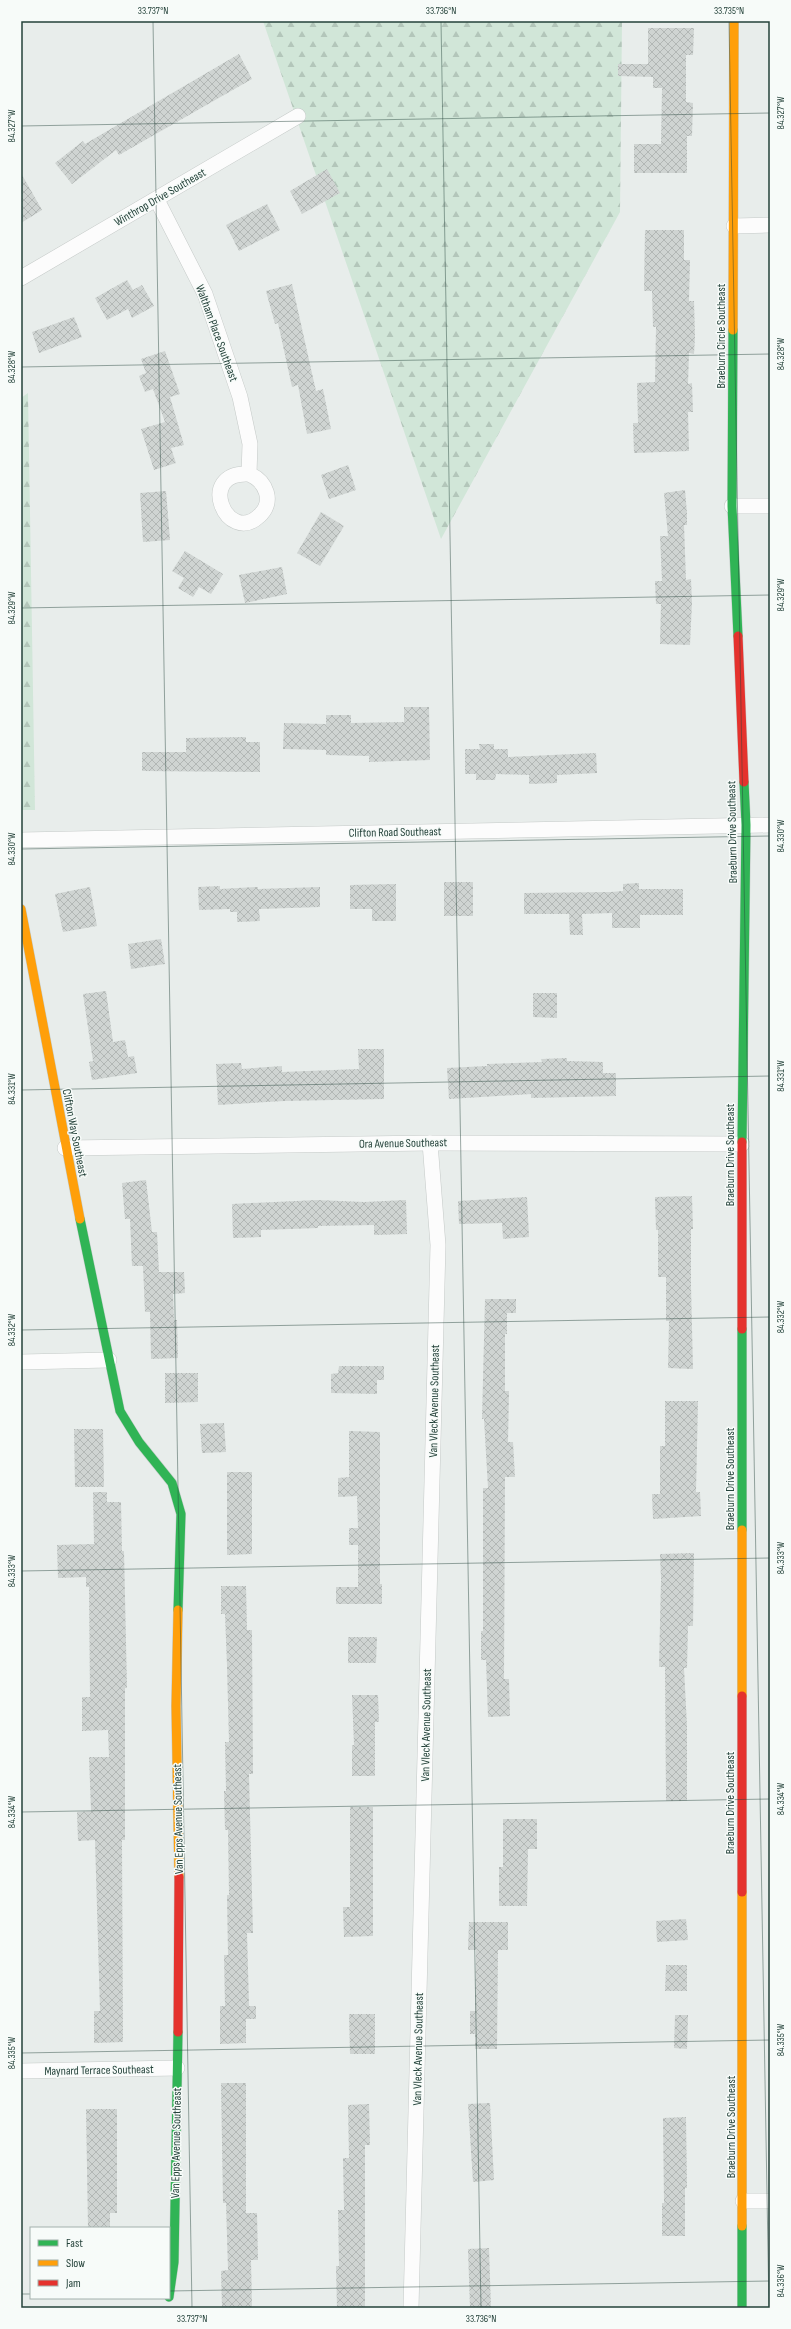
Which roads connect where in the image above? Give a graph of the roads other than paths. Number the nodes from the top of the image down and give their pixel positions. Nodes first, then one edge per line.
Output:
1 (734, 21) edge
2 (298, 116) dead end
3 (156, 200) junction
4 (770, 225) edge
5 (734, 226) junction
6 (21, 278) edge
7 (249, 474) dead end
8 (732, 506) junction
9 (770, 506) edge
10 (738, 651) joint
11 (746, 825) junction
12 (770, 825) edge
13 (21, 840) edge
14 (21, 909) edge
15 (430, 1143) junction
16 (742, 1144) junction
17 (65, 1148) junction
18 (109, 1360) junction
19 (21, 1362) edge
20 (177, 2068) junction
21 (21, 2071) edge
22 (743, 2201) junction
23 (770, 2201) edge
24 (170, 2291) edge
25 (411, 2308) edge
26 (742, 2308) edge

1 - 5 street, Braeburn Circle Southeast
2 - 3 street, Winthrop Drive Southeast
3 - 6 street, Winthrop Drive Southeast
3 - 7 street, Waltham Place Southeast
4 - 5 street
5 - 8 street, Braeburn Circle Southeast
8 - 9 street
8 - 10 street, Braeburn Circle Southeast
10 - 11 street, Braeburn Drive Southeast
11 - 12 street, Clifton Road Southeast
11 - 13 street, Clifton Road Southeast
11 - 16 street, Braeburn Drive Southeast
14 - 17 street, Clifton Way Southeast
15 - 16 street, Ora Avenue Southeast
15 - 17 street, Ora Avenue Southeast
15 - 25 street, Van Vleck Avenue Southeast
16 - 22 street, Braeburn Drive Southeast
17 - 18 street, Clifton Way Southeast
18 - 19 street
18 - 20 street, Van Epps Avenue Southeast
20 - 21 street, Maynard Terrace Southeast
20 - 24 street, Van Epps Avenue Southeast
22 - 23 street
22 - 26 street, Braeburn Drive Southeast

